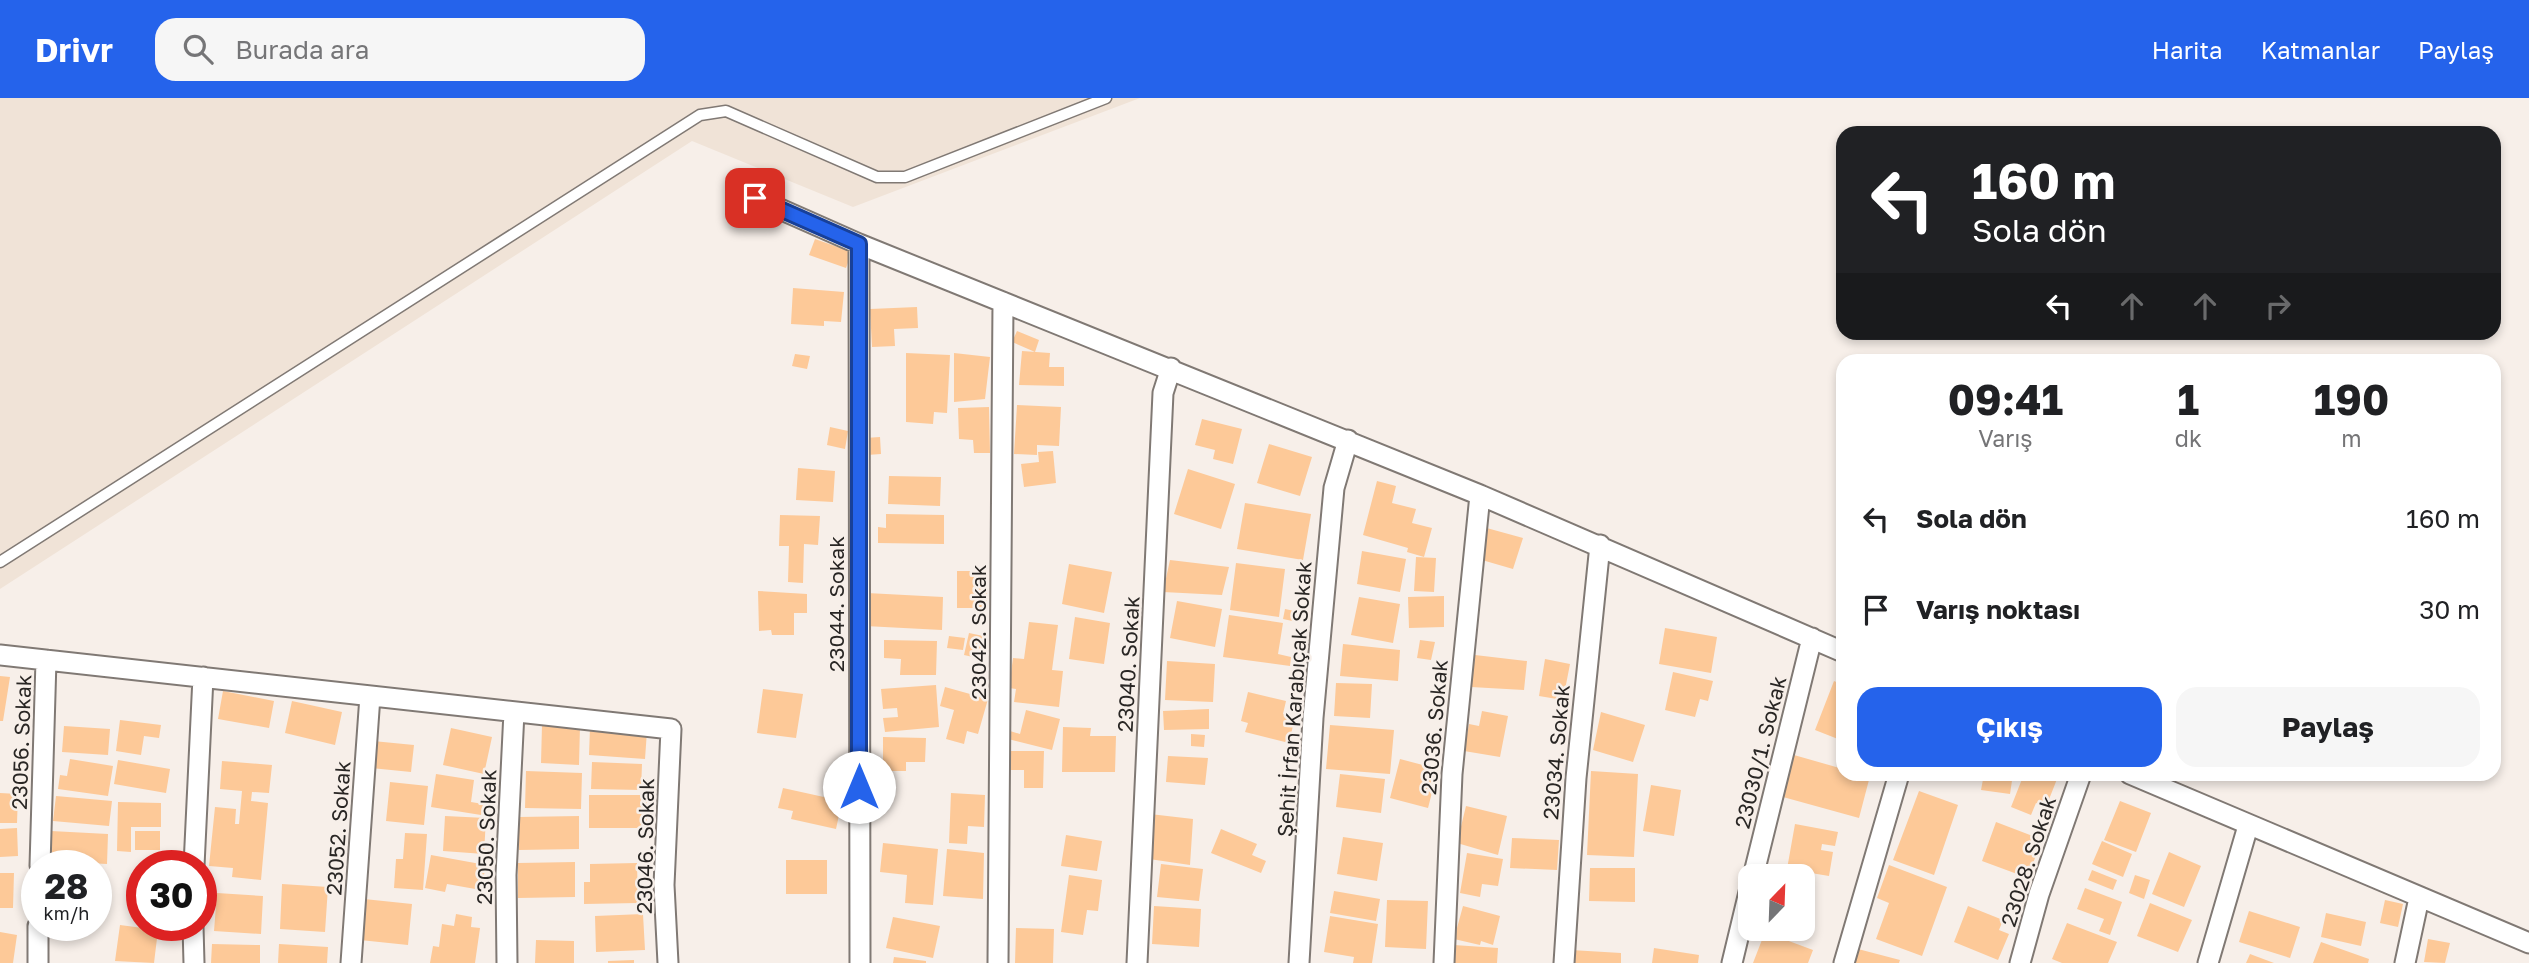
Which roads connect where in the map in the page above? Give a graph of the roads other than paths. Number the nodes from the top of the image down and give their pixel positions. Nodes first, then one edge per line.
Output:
1 (1106, 98) edge
2 (755, 198) dead end
3 (859, 244) junction
4 (1003, 302) junction
5 (1171, 368) junction
6 (1348, 440) junction
7 (1480, 495) junction
8 (1600, 545) junction
9 (0, 562) edge
10 (1812, 639) junction
11 (1836, 649) edge
12 (0, 655) edge
13 (46, 660) junction
14 (203, 677) junction
15 (370, 696) junction
16 (514, 712) junction
17 (1897, 781) edge
18 (2079, 781) edge
19 (2146, 781) edge
20 (2248, 826) junction
21 (40, 850) edge
22 (195, 850) edge
23 (1756, 864) edge
24 (2419, 898) junction
25 (1738, 935) edge
26 (38, 941) edge
27 (193, 941) edge
28 (2529, 943) edge
29 (38, 963) edge
30 (194, 963) edge
31 (351, 963) edge
32 (507, 963) edge
33 (668, 963) edge
34 (860, 963) edge
35 (998, 963) edge
36 (1137, 963) edge
37 (1299, 963) edge
38 (1444, 963) edge
39 (1564, 963) edge
40 (1731, 963) edge
41 (1844, 963) edge
42 (2020, 963) edge
43 (2208, 963) edge
44 (2405, 963) edge

1 - 9 lane
2 - 3 street
3 - 4 street
3 - 34 street, 23044. Sokak
4 - 5 street
4 - 35 street, 23042. Sokak
5 - 6 street
5 - 36 street, 23040. Sokak
6 - 7 street
6 - 37 street, Şehit İrfan Karabıçak Sokak
7 - 8 street
7 - 38 street, 23036. Sokak
8 - 10 street
8 - 39 street, 23034. Sokak
10 - 11 street
10 - 23 street, 23030/1. Sokak
12 - 13 street
13 - 14 street
13 - 21 street, 23056. Sokak
14 - 15 street
14 - 22 street
15 - 16 street
15 - 31 street, 23052. Sokak
16 - 32 street, 23050. Sokak
16 - 33 street, 23046. Sokak
17 - 41 street
18 - 42 street, 23028. Sokak
19 - 20 street
20 - 24 street
20 - 43 street
24 - 28 street
24 - 44 street
25 - 40 street
26 - 29 street
27 - 30 street

